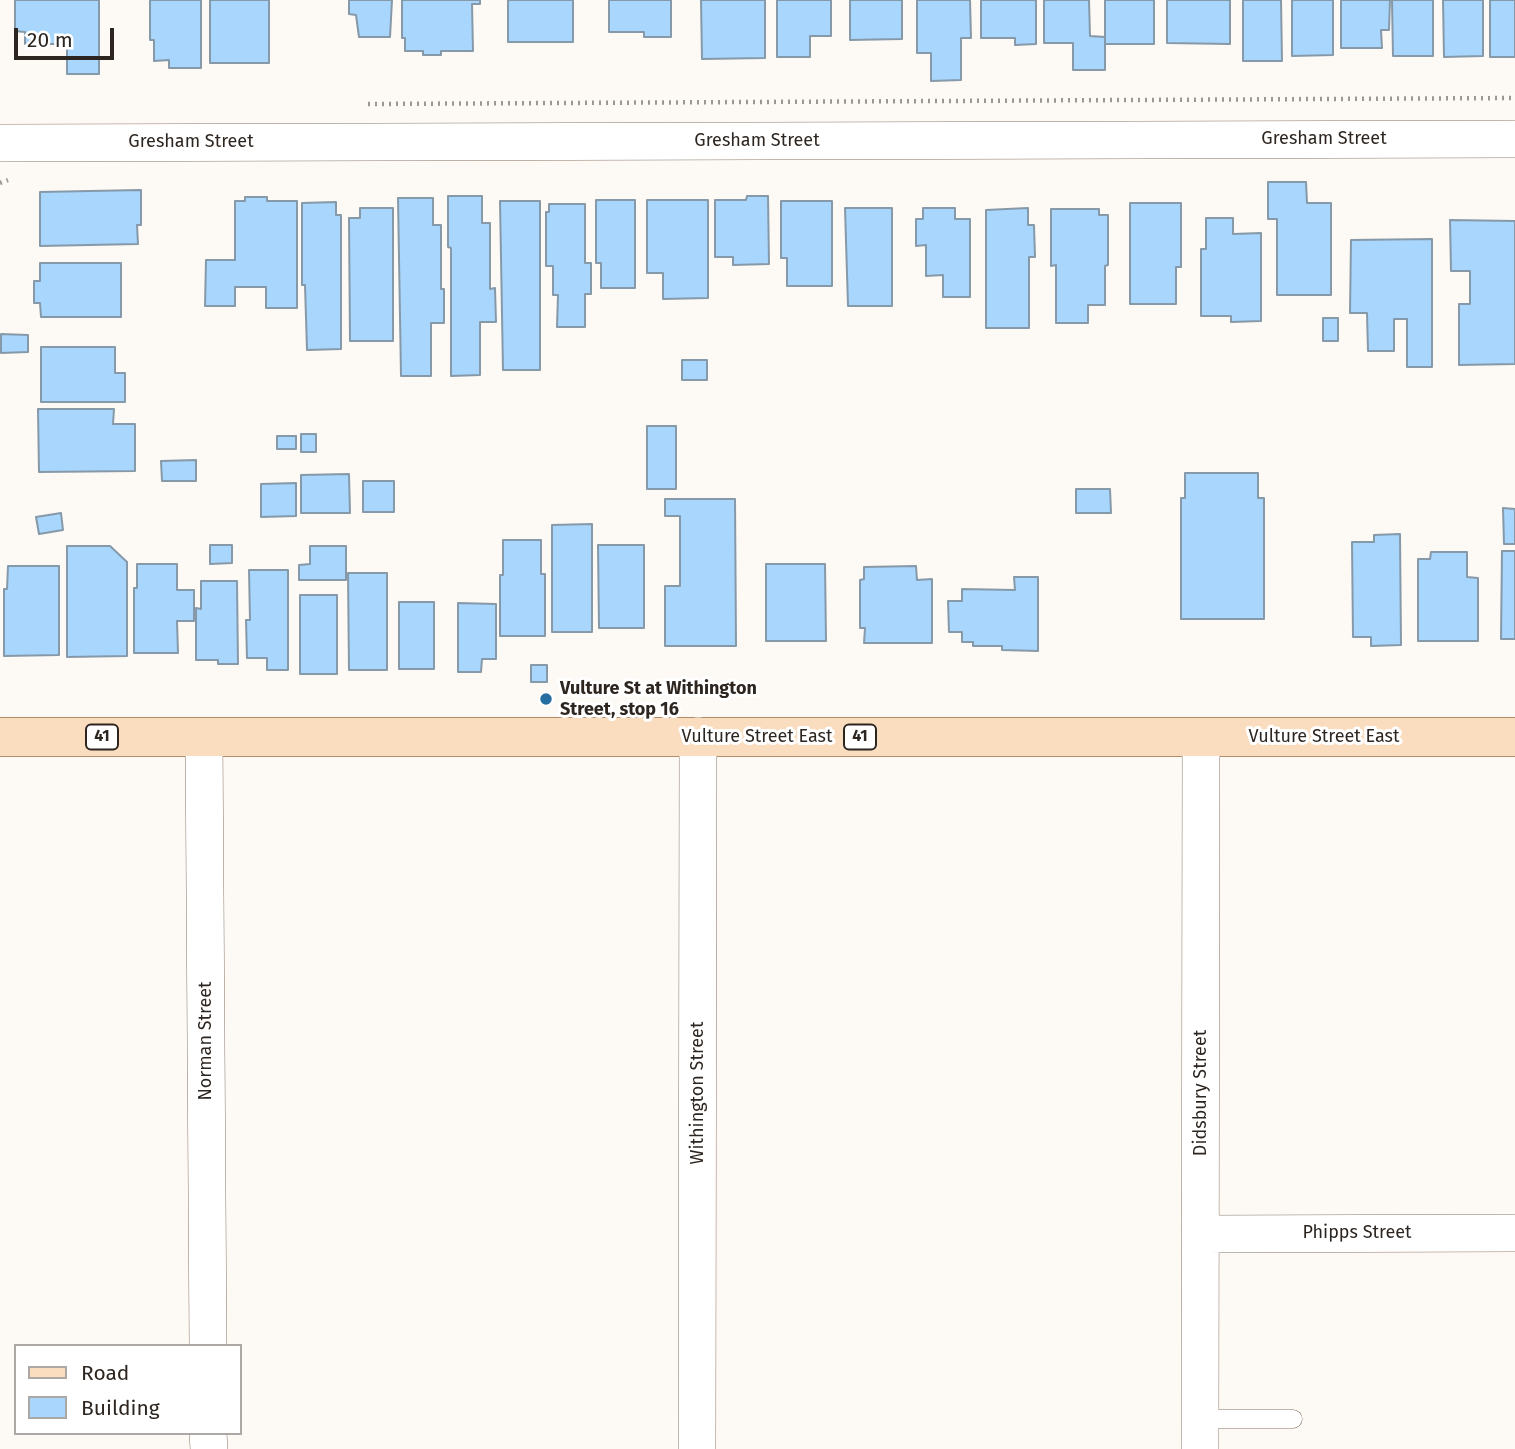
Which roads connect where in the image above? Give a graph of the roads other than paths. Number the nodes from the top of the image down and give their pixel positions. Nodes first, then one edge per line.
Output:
1 (1515, 139) edge
2 (0, 143) edge
3 (698, 736) junction
4 (0, 737) edge
5 (204, 737) junction
6 (1201, 737) junction
7 (1515, 737) edge
8 (1515, 1233) edge
9 (1200, 1234) junction
10 (208, 1344) edge
11 (1293, 1419) dead end
12 (1200, 1434) edge
13 (697, 1449) edge

1 - 2 street, Gresham Street
3 - 5 main road, Vulture Street East / 41
3 - 6 main road, Vulture Street East / 41
3 - 13 street, Withington Street
4 - 5 main road, Vulture Street East / 41
5 - 10 street, Norman Street
6 - 7 main road, Vulture Street East / 41
6 - 9 street, Didsbury Street
8 - 9 street, Phipps Street
9 - 12 street, Didsbury Street
11 - 12 lane

